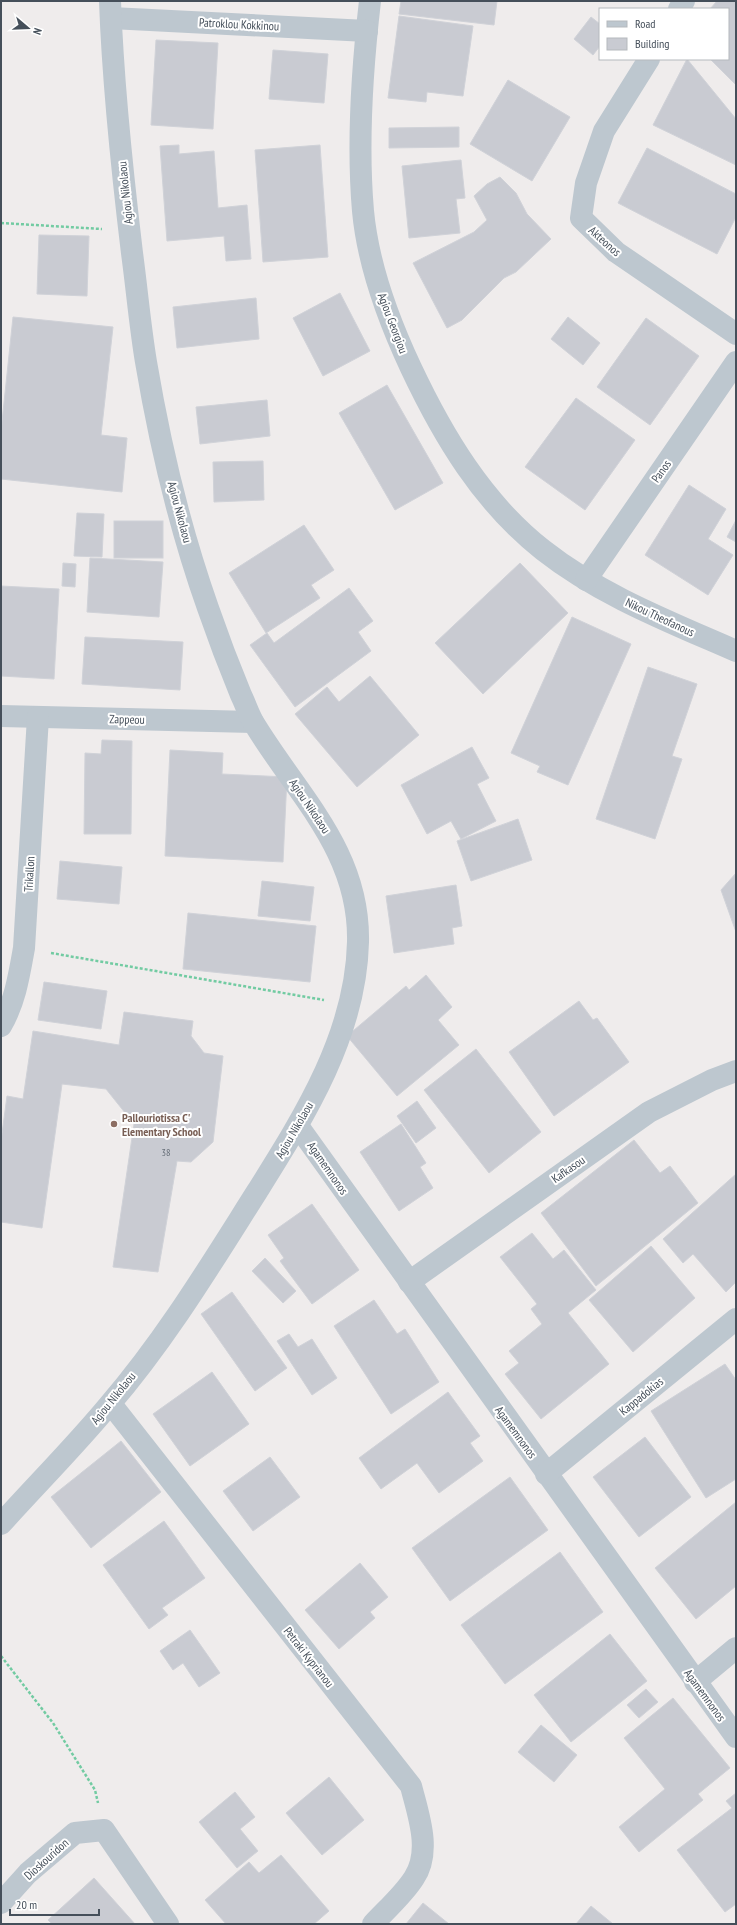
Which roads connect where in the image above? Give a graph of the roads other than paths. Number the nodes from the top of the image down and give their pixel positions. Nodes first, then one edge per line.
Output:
1 (370, 1) edge
2 (111, 10) edge
3 (366, 31) junction
4 (648, 60) edge
5 (736, 334) edge
6 (736, 362) edge
7 (586, 580) junction
8 (736, 651) edge
9 (1, 716) edge
10 (38, 717) junction
11 (253, 722) junction
12 (1, 1026) edge
13 (736, 1071) edge
14 (298, 1126) junction
15 (409, 1282) junction
16 (736, 1319) edge
17 (110, 1404) junction
18 (546, 1474) junction
19 (1, 1524) edge
20 (736, 1648) edge
21 (695, 1682) junction
22 (736, 1737) edge
23 (1, 1903) edge
24 (168, 1924) edge
25 (373, 1924) edge

1 - 3 street, Agiou Georgiou
2 - 3 street, Patroklou Kokkinou
2 - 11 street, Agiou Nikolaou
3 - 7 street, Agiou Georgiou
4 - 5 street, Akteonos
6 - 7 street, Panos
7 - 8 street, Nikou Theofanous
9 - 10 street, Zappeou
10 - 11 street, Zappeou
10 - 12 street, Trikallon
11 - 14 street, Agiou Nikolaou
13 - 15 street, Kafkasou
14 - 15 street, Agamemnonos
14 - 17 street, Agiou Nikolaou
15 - 18 street, Agamemnonos
16 - 18 street, Kappadokias
17 - 19 street, Agiou Nikolaou
17 - 25 street, Petraki Kyprianou
18 - 21 street, Agamemnonos
20 - 21 street
21 - 22 street, Agamemnonos
23 - 24 street, Dioskouridon

